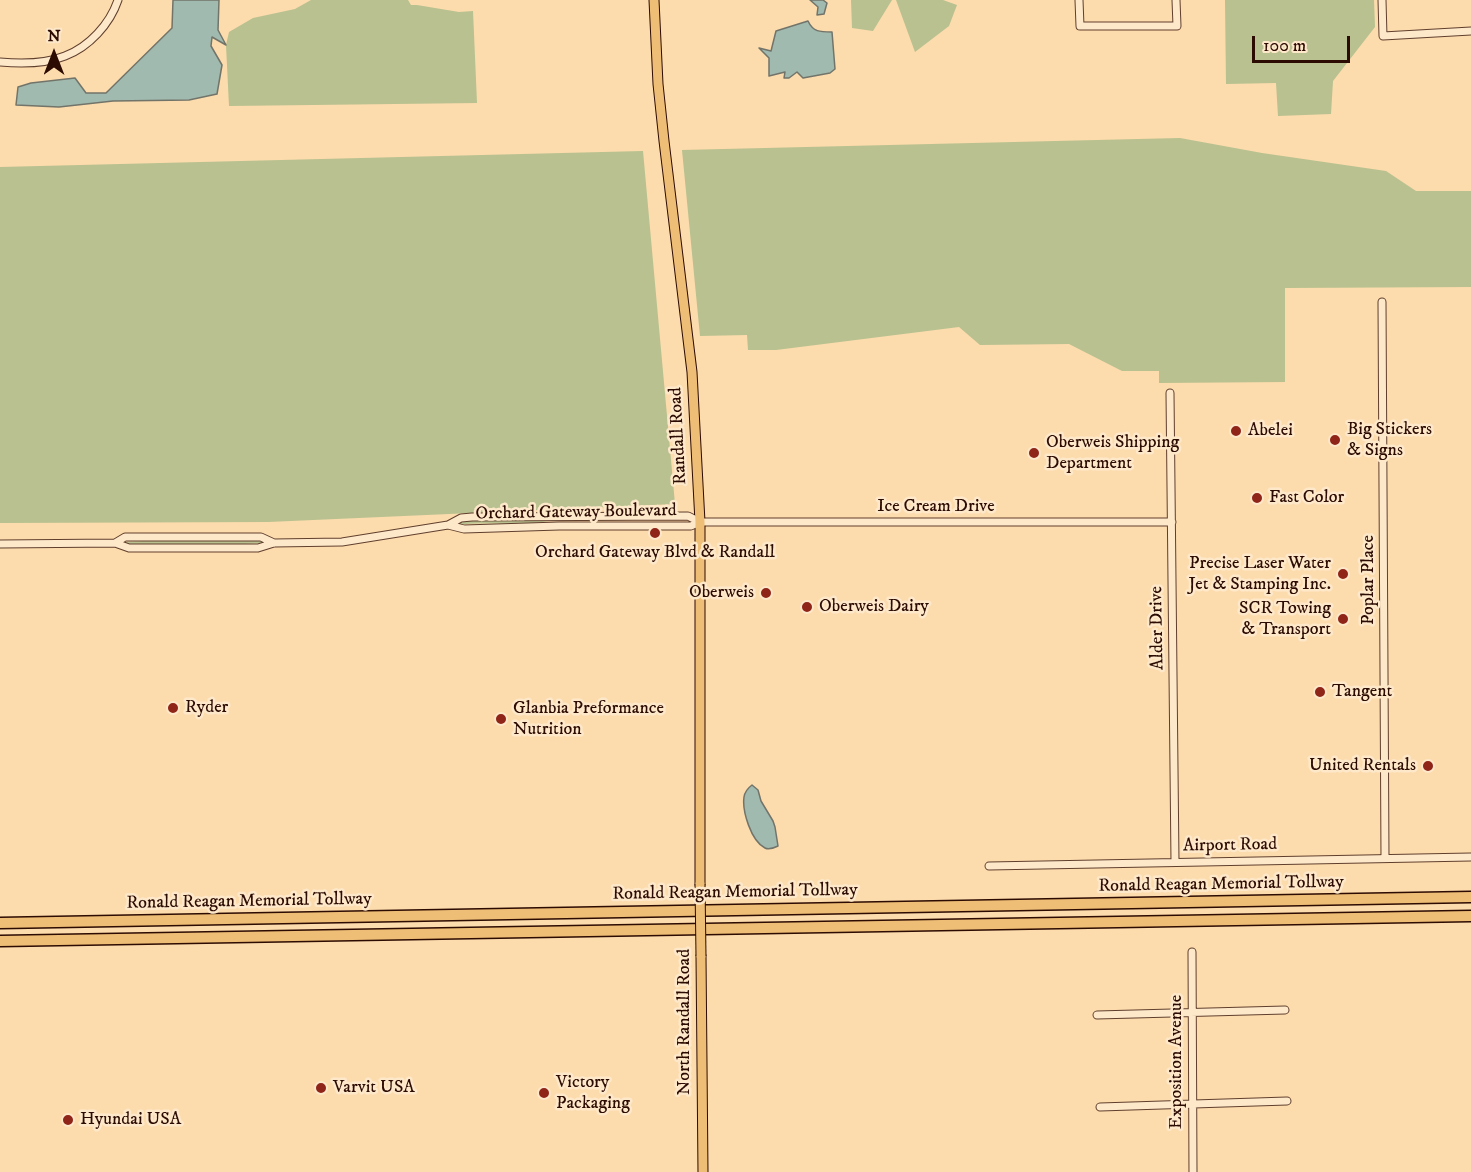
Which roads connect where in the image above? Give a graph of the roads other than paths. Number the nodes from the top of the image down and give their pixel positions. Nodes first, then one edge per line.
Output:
1 (118, 0) edge
2 (654, 0) edge
3 (1079, 0) edge
4 (1176, 0) edge
5 (1382, 0) edge
6 (1471, 31) edge
7 (0, 62) edge
8 (1382, 302) dead end
9 (1170, 393) dead end
10 (700, 522) junction
11 (1172, 522) junction
12 (448, 525) junction
13 (0, 544) edge
14 (1471, 857) edge
15 (1385, 858) junction
16 (1175, 862) junction
17 (989, 866) dead end
18 (700, 872) joint
19 (1471, 897) edge
20 (1471, 916) edge
21 (0, 923) edge
22 (0, 941) edge
23 (1192, 952) dead end
24 (1285, 1010) dead end
25 (1192, 1012) junction
26 (1097, 1015) dead end
27 (1287, 1101) dead end
28 (1192, 1104) junction
29 (1100, 1107) dead end
30 (703, 1172) edge
31 (1193, 1172) edge

1 - 7 street
2 - 10 main road, Randall Road
3 - 4 street
5 - 6 street
8 - 15 street, Poplar Place
9 - 11 street, Alder Drive
10 - 11 street, Ice Cream Drive
10 - 12 street, Orchard Gateway Boulevard
10 - 12 street, Orchard Gateway Boulevard
10 - 18 main road, Randall Road
11 - 16 street, Alder Drive
12 - 13 street, Orchard Gateway Boulevard
14 - 15 street, Airport Road
15 - 16 street, Airport Road
16 - 17 street, Airport Road
18 - 30 main road, North Randall Road, bridge
19 - 21 highway, Ronald Reagan Memorial Tollway
20 - 22 highway, Ronald Reagan Memorial Tollway
23 - 25 street, Exposition Avenue
24 - 25 street
25 - 26 street
25 - 28 street, Exposition Avenue
27 - 28 street
28 - 29 street
28 - 31 street, Exposition Avenue

